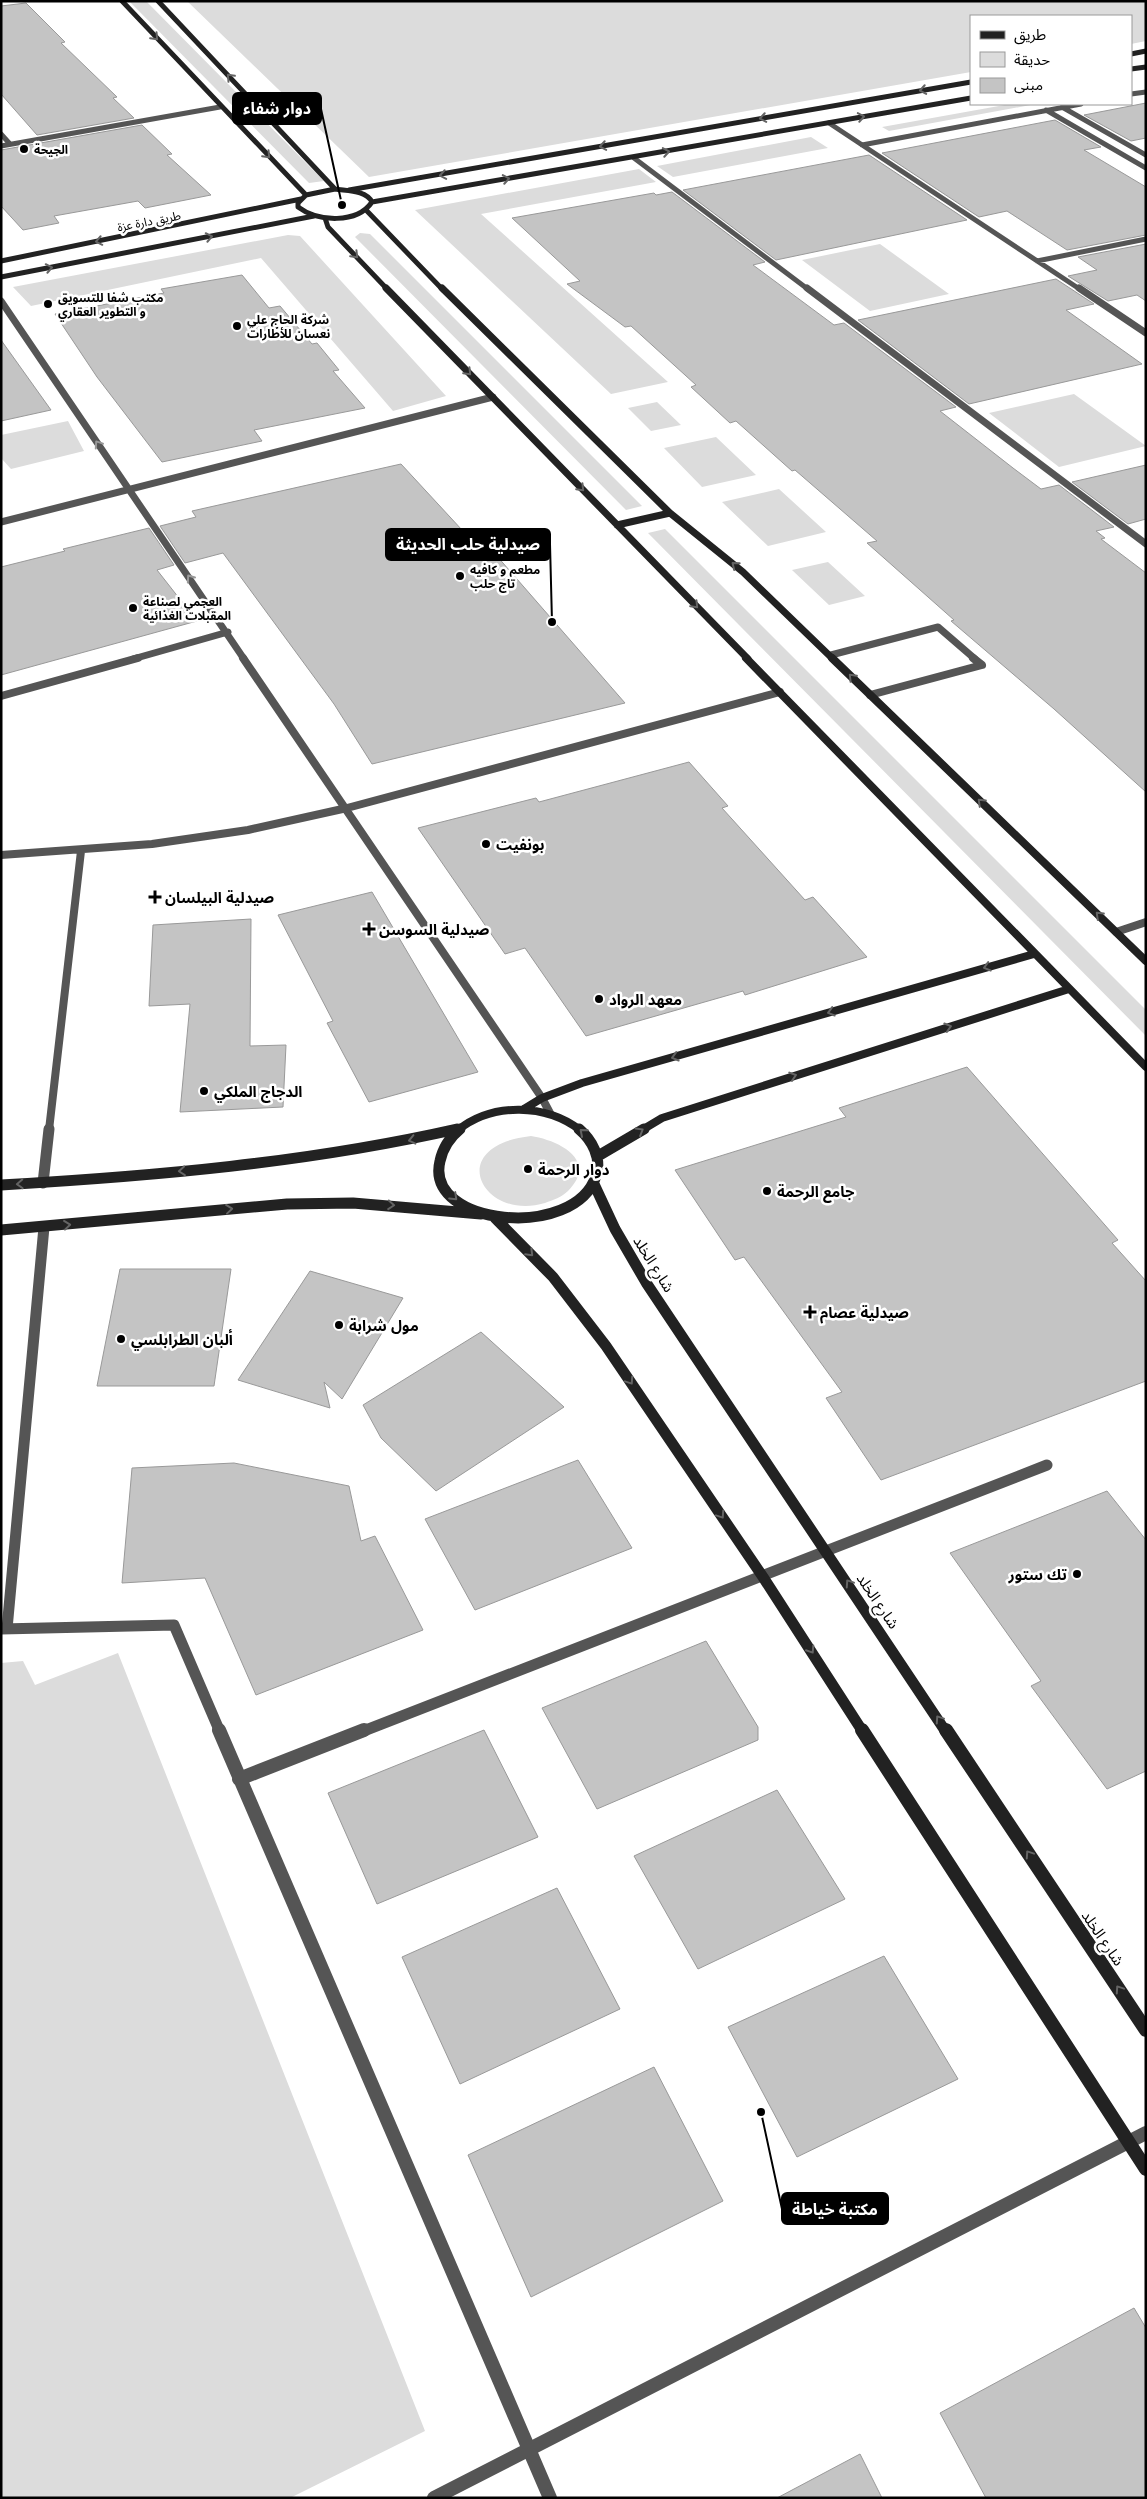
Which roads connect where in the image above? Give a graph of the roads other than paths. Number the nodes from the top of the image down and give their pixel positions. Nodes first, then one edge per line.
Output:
1 (122, 1) edge
2 (158, 1) edge
3 (1146, 51) edge
4 (1132, 54) edge
5 (1146, 67) edge
6 (1132, 69) edge
7 (970, 82) edge
8 (1146, 92) edge
9 (1132, 94) edge
10 (970, 98) edge
11 (1075, 105) edge
12 (220, 106) junction
13 (1062, 107) junction
14 (1046, 110) junction
15 (829, 123) junction
16 (1, 134) edge
17 (10, 144) junction
18 (862, 145) junction
19 (1, 146) edge
20 (1146, 155) edge
21 (634, 158) junction
22 (1146, 168) edge
23 (335, 189) junction
24 (349, 190) junction
25 (306, 195) junction
26 (301, 199) junction
27 (372, 202) junction
28 (366, 210) junction
29 (314, 216) junction
30 (325, 218) junction
31 (1146, 239) edge
32 (1, 261) edge
33 (1037, 261) junction
34 (1, 277) edge
35 (1, 301) edge
36 (1146, 333) edge
37 (493, 397) junction
38 (128, 490) junction
39 (670, 513) junction
40 (1, 522) edge
41 (617, 525) junction
42 (1146, 544) edge
43 (228, 632) junction
44 (831, 655) junction
45 (780, 692) junction
46 (1, 696) edge
47 (870, 696) junction
48 (347, 808) junction
49 (81, 850) junction
50 (1, 855) edge
51 (1146, 922) edge
52 (1116, 932) junction
53 (1034, 954) junction
54 (1145, 961) edge
55 (1069, 989) junction
56 (1146, 1066) edge
57 (542, 1098) junction
58 (524, 1110) junction
59 (550, 1113) junction
60 (460, 1128) junction
61 (598, 1156) junction
62 (43, 1183) junction
63 (594, 1184) junction
64 (1, 1185) edge
65 (480, 1214) junction
66 (495, 1218) junction
67 (44, 1227) junction
68 (1, 1230) edge
69 (1047, 1465) dead end
70 (826, 1550) junction
71 (763, 1576) junction
72 (4, 1629) edge
73 (239, 1779) junction
74 (1146, 2030) edge
75 (1146, 2133) edge
76 (1128, 2142) junction
77 (1146, 2169) edge
78 (530, 2448) junction
79 (434, 2498) edge
80 (550, 2498) edge

1 -> 12 main road
23 -> 2 main road
3 - 4 main road
5 - 6 main road
7 -> 24 main road
8 - 9 street
15 -> 10 main road
11 - 13 street
12 - 17 street
12 -> 25 main road
13 - 14 street
13 - 20 street
14 - 18 street
14 - 22 street
15 - 18 street
21 -> 15 main road
16 - 17 street
17 - 19 street
18 - 33 street
27 -> 21 main road
21 - 42 street
23 - 24 main road
23 - 25 main road
24 - 27 main road
25 - 26 main road
26 - 29 main road
26 -> 32 main road, طريق دارة عزة
27 - 28 main road
28 - 30 main road
28 - 39 main road
29 - 30 main road
34 -> 29 main road
30 -> 37 main road
31 - 33 street
33 - 36 street
38 -> 35 street
37 - 38 street
37 -> 41 main road
38 - 40 street
43 -> 38 street
39 - 41 main road
44 -> 39 main road
41 -> 45 main road
43 - 46 street
43 - 48 street
47 -> 44 main road
44 - 47 street
45 - 48 street
45 - 53 main road
52 -> 47 main road
48 - 49 street
48 - 57 street
49 - 50 street
49 - 62 street
51 - 52 street
52 - 54 main road
53 - 55 main road
53 -> 57 main road
55 - 56 main road
61 -> 55 main road
57 - 58 main road
57 - 59 street
58 - 59 main road
58 - 60 main road
61 -> 59 main road
60 -> 62 main road
60 -> 65 main road
61 - 63 main road
62 -> 64 main road
63 - 66 main road
63 - 70 main road, شارع الخلد
65 - 66 main road
67 -> 65 main road
66 -> 71 main road
67 - 68 main road
67 - 72 street
69 - 70 street
70 - 71 street
74 -> 70 main road, شارع الخلد
71 - 73 street
71 -> 76 main road
72 - 73 street
73 - 78 street
75 - 76 street
76 - 77 main road
76 - 78 street
78 - 79 street
78 - 80 street

